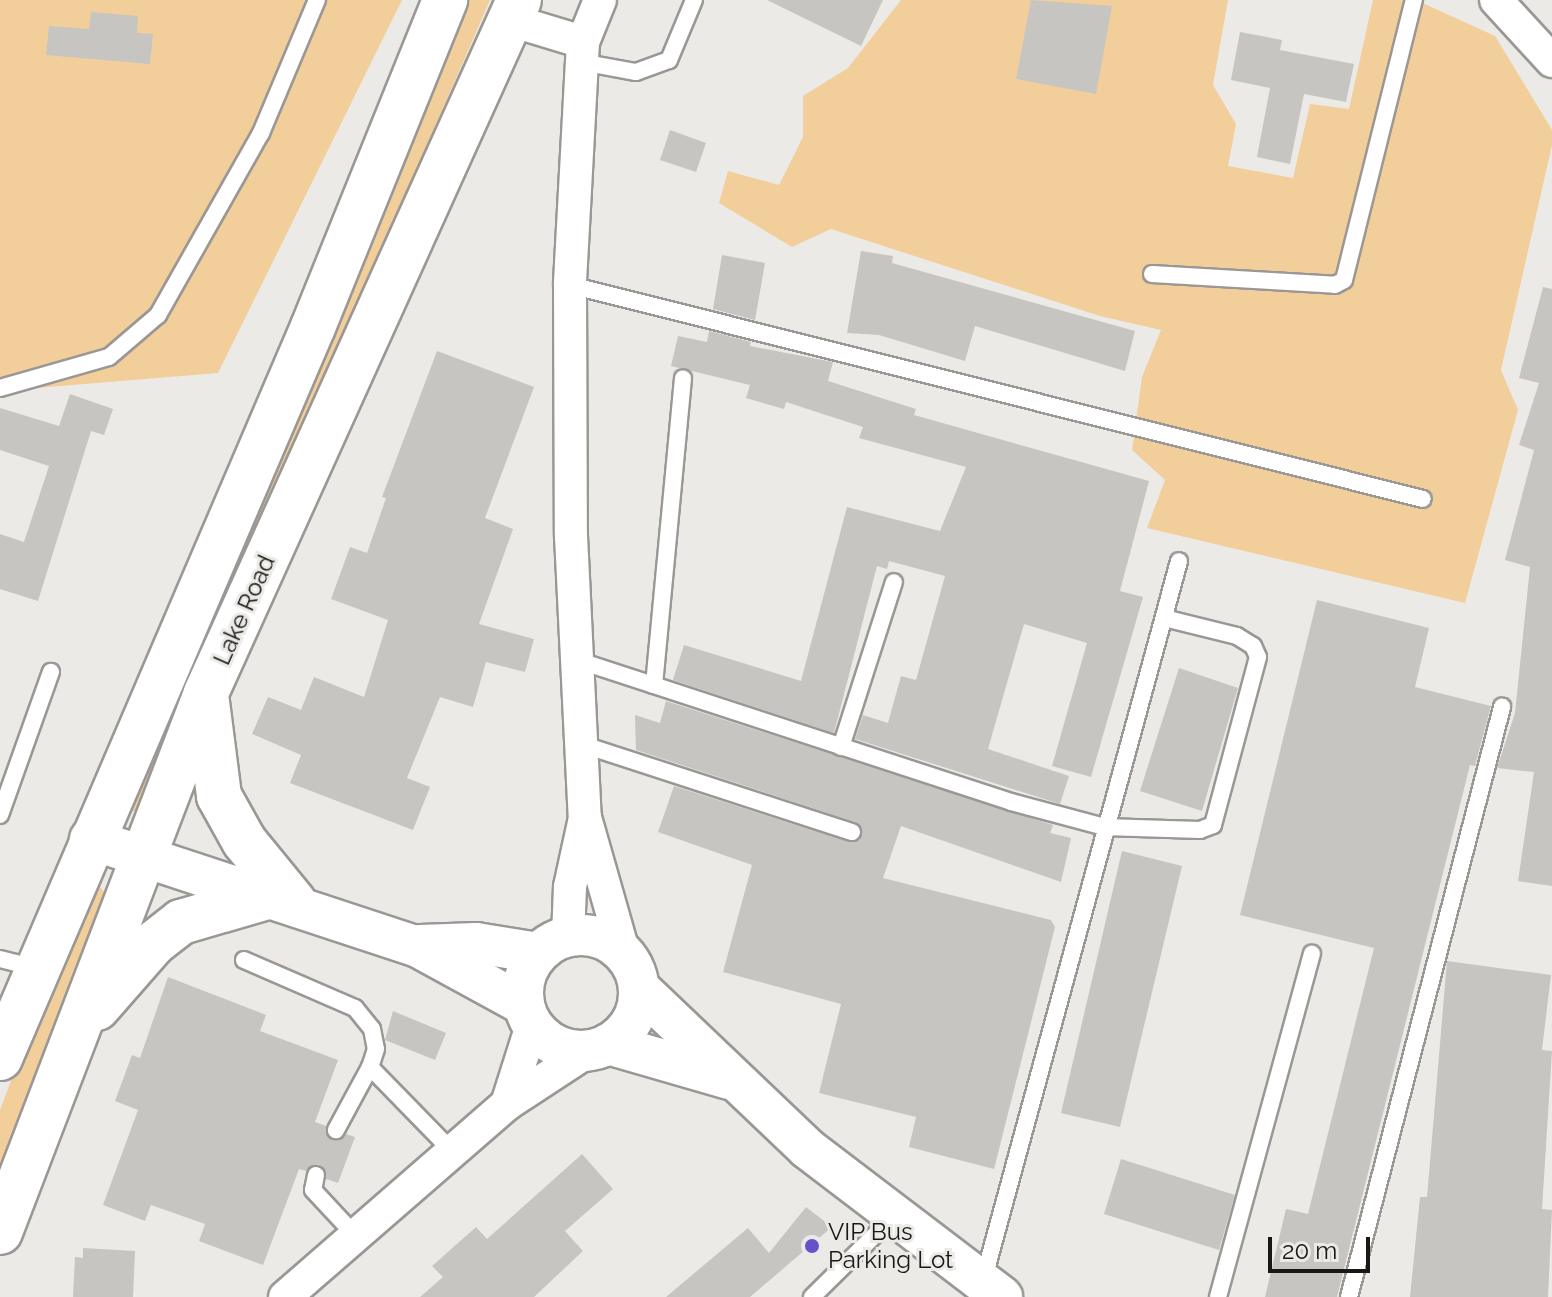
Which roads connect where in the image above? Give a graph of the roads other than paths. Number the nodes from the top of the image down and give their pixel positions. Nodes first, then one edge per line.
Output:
1 (317, 0) edge
2 (445, 0) edge
3 (600, 0) edge
4 (694, 0) edge
5 (1414, 0) edge
6 (1496, 0) edge
7 (514, 10) edge
8 (582, 52) junction
9 (1552, 61) edge
10 (1152, 274) dead end
11 (570, 285) junction
12 (683, 378) dead end
13 (0, 388) edge
14 (1423, 499) dead end
15 (1179, 561) dead end
16 (894, 582) dead end
17 (1164, 618) junction
18 (577, 660) junction
19 (51, 672) dead end
20 (654, 685) junction
21 (206, 693) junction
22 (1502, 707) dead end
23 (581, 744) junction
24 (841, 747) junction
25 (0, 815) edge
26 (585, 818) junction
27 (1104, 827) junction
28 (852, 832) dead end
29 (90, 839) junction
30 (143, 859) junction
31 (283, 899) junction
32 (553, 944) junction
33 (416, 946) junction
34 (1312, 954) dead end
35 (244, 960) dead end
36 (18, 963) edge
37 (632, 971) junction
38 (528, 1015) junction
39 (78, 1031) junction
40 (598, 1047) junction
41 (0, 1058) edge
42 (370, 1067) junction
43 (733, 1080) junction
44 (507, 1104) junction
45 (336, 1130) dead end
46 (452, 1151) junction
47 (316, 1175) dead end
48 (893, 1217) junction
49 (0, 1232) edge
50 (355, 1235) junction
51 (992, 1290) edge
52 (298, 1292) edge
53 (812, 1297) edge
54 (1218, 1297) edge
55 (1349, 1297) edge

1 - 13 lane
2 - 29 main road, Lake Road
3 - 8 street
4 - 8 lane
5 - 10 lane
6 - 9 street
7 - 8 street
7 - 21 main road, Lake Road
8 - 11 street
11 - 14 lane
11 - 18 street
12 - 20 lane
15 - 17 lane
16 - 24 lane
17 - 27 lane
17 - 27 lane
18 - 20 lane
18 - 23 street
19 - 25 lane
20 - 24 lane
21 - 30 main road, Lake Road
21 - 31 main road
22 - 55 lane
23 - 26 street
23 - 28 lane
24 - 27 lane
26 - 32 street
26 - 37 street
27 - 51 lane
29 - 30 street
29 - 36 main road, Lake Road
30 - 31 street
30 - 39 main road, Lake Road
31 - 33 street
31 - 39 main road
32 - 33 street
32 - 37 street
32 - 38 street
33 - 38 street
34 - 54 lane
35 - 42 lane
36 - 41 main road, Lake Road
37 - 40 street
37 - 43 street
38 - 40 street
38 - 44 street
39 - 49 main road, Lake Road
40 - 43 street
40 - 44 street
42 - 45 lane
42 - 46 lane
43 - 48 street
44 - 46 street
46 - 50 street
47 - 50 lane
48 - 51 street
48 - 53 lane
50 - 52 street

